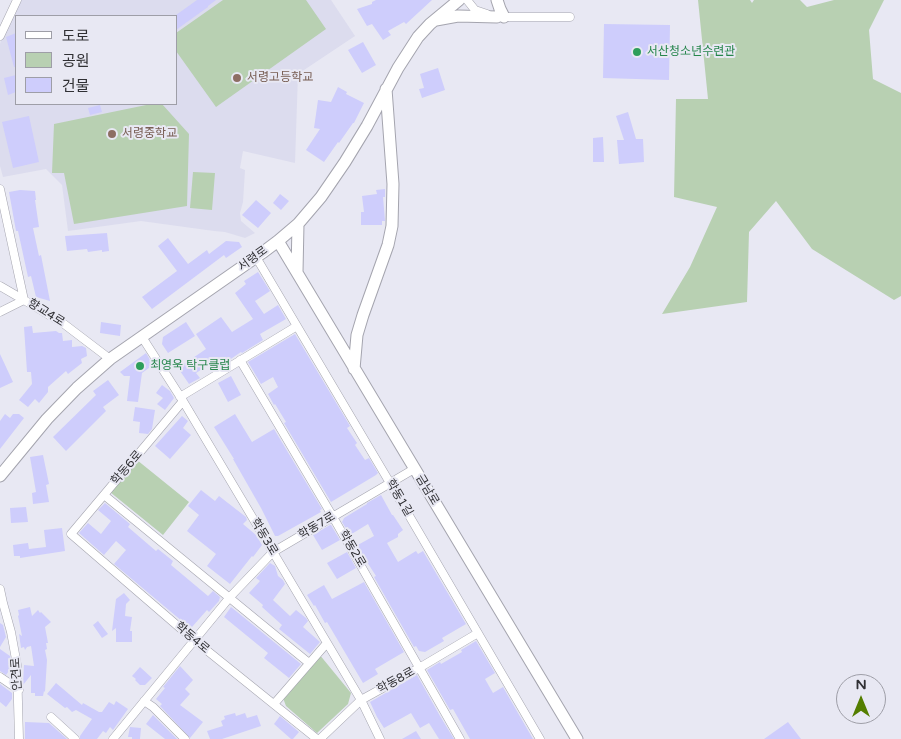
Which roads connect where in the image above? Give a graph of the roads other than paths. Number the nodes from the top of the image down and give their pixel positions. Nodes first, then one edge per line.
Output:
1 (16, 0) edge
2 (459, 0) edge
3 (467, 0) edge
4 (497, 0) edge
5 (500, 17) junction
6 (570, 17) dead end
7 (430, 24) junction
8 (0, 36) edge
9 (386, 89) junction
10 (0, 189) edge
11 (298, 224) junction
12 (278, 241) junction
13 (256, 257) junction
14 (297, 273) junction
15 (0, 286) edge
16 (24, 300) junction
17 (0, 312) edge
18 (297, 326) junction
19 (142, 337) junction
20 (110, 360) junction
21 (240, 360) junction
22 (354, 369) junction
23 (181, 399) junction
24 (414, 469) junction
25 (1, 472) edge
26 (390, 483) junction
27 (104, 495) junction
28 (333, 516) junction
29 (71, 534) joint
30 (273, 552) junction
31 (0, 589) edge
32 (230, 597) junction
33 (2, 613) edge
34 (478, 633) junction
35 (194, 640) junction
36 (327, 643) junction
37 (309, 663) junction
38 (420, 668) junction
39 (0, 677) edge
40 (18, 690) junction
41 (360, 700) junction
42 (144, 701) junction
43 (274, 704) junction
44 (51, 717) dead end
45 (20, 739) edge
46 (76, 739) edge
47 (112, 739) edge
48 (185, 739) edge
49 (318, 739) edge
50 (380, 739) edge
51 (460, 739) edge
52 (540, 739) edge
53 (577, 739) edge

1 - 8 street
2 - 7 street, 서령로
3 - 5 street
4 - 5 street
5 - 6 street
5 - 7 street
7 - 9 street, 서령로
9 - 11 street, 서령로
9 - 22 street
10 - 16 street, 향교4로
11 - 12 street, 서령로
11 - 14 street
12 - 13 street, 서령로
12 - 14 street, 금남로
13 - 18 street, 학동1길
13 - 19 street, 서령로
14 - 22 street, 금남로
15 - 16 street
16 - 17 street
16 - 20 street, 향교4로
18 - 21 street, 학동6로
18 - 26 street, 학동1길
19 - 20 street, 서령로
19 - 23 street, 학동3로
20 - 25 street, 서령로
21 - 23 street, 학동6로
21 - 28 street, 학동2로
22 - 24 street, 금남로
23 - 27 street, 학동6로
23 - 30 street, 학동3로
24 - 26 street, 학동7로
24 - 53 street, 금남로
26 - 28 street, 학동7로
26 - 34 street, 학동1길
27 - 29 street, 학동6로
27 - 32 street
28 - 30 street, 학동7로
28 - 38 street, 학동2로
29 - 35 street, 학동4로
30 - 32 street, 학동7로
30 - 36 street, 학동3로
31 - 33 street
32 - 35 street, 학동7로
32 - 37 street
33 - 40 street, 안견로
34 - 38 street, 학동8로
34 - 52 street, 학동1길
35 - 42 street, 학동7로
35 - 43 street, 학동4로
36 - 37 street
36 - 41 street, 학동3로
37 - 43 street
38 - 41 street, 학동8로
38 - 51 street, 학동2로
39 - 40 street
40 - 45 street, 안견로
41 - 49 street, 학동8로
41 - 50 street, 학동3로
42 - 47 street, 학동7로
42 - 48 street
43 - 49 street, 학동4로
44 - 46 street

